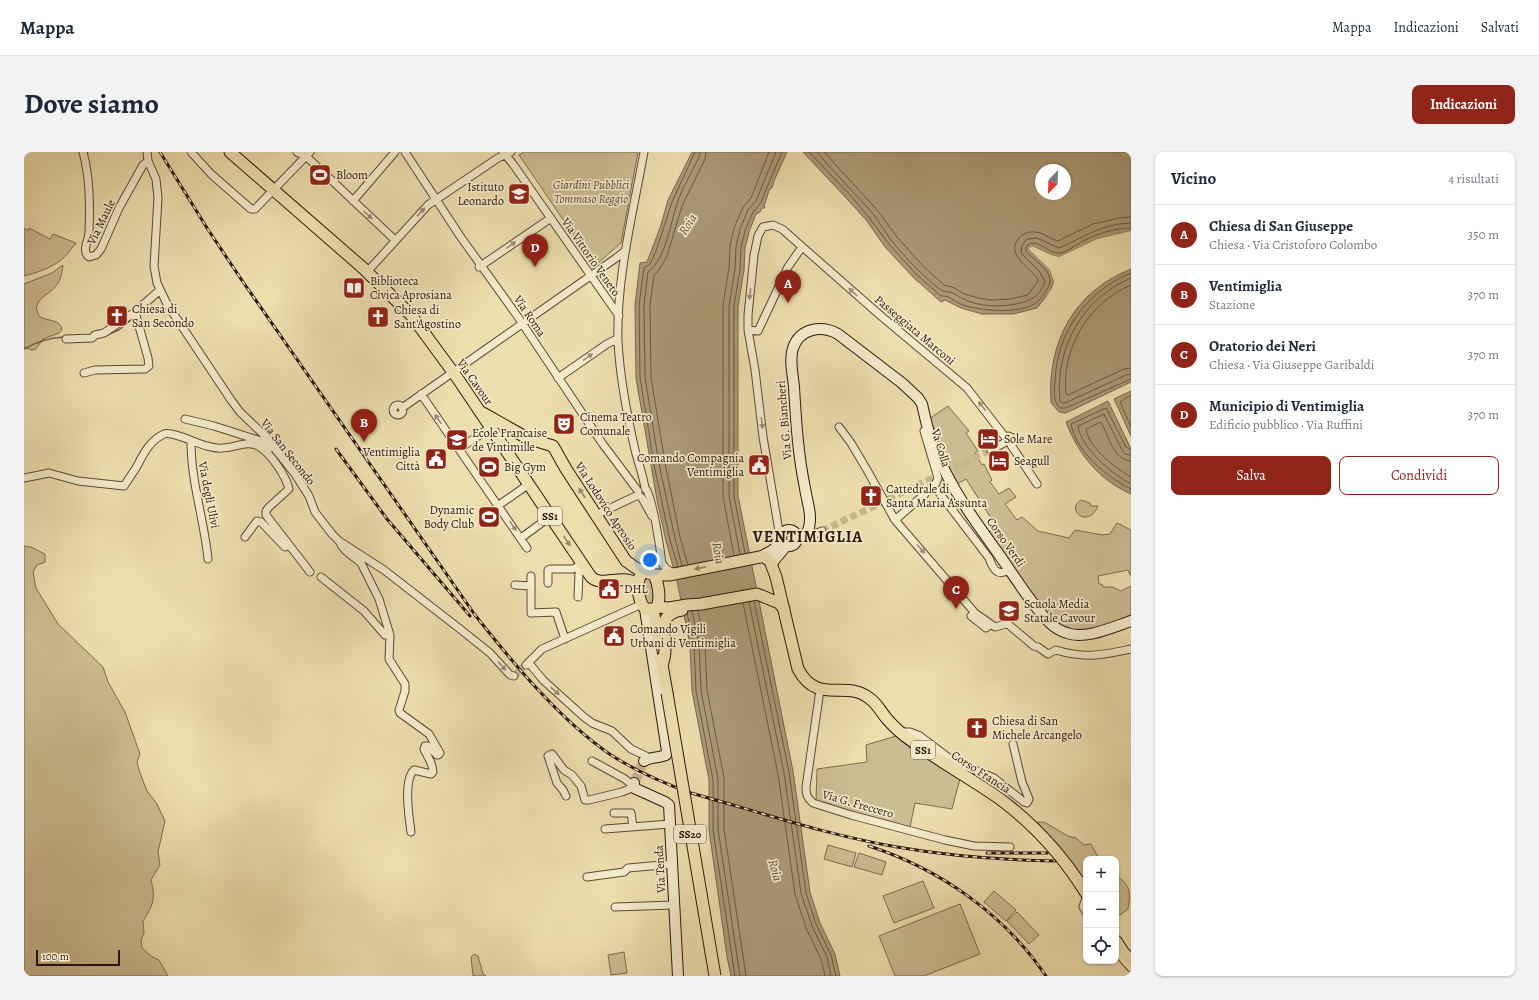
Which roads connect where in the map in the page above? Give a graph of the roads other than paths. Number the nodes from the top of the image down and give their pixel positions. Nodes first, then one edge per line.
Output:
1 (83, 152) edge
2 (148, 152) edge
3 (191, 152) edge
4 (230, 152) edge
5 (297, 152) edge
6 (395, 152) edge
7 (405, 152) edge
8 (644, 152) edge
9 (506, 153) edge
10 (308, 154) edge
11 (148, 161) junction
12 (274, 190) junction
13 (436, 199) junction
14 (353, 201) junction
15 (550, 218) junction
16 (395, 240) junction
17 (628, 246) junction
18 (802, 247) junction
19 (611, 262) junction
20 (480, 266) junction
21 (623, 271) junction
22 (367, 272) junction
23 (590, 276) junction
24 (160, 290) junction
25 (135, 312) junction
26 (619, 316) junction
27 (522, 323) junction
28 (814, 329) joint
29 (748, 330) junction
30 (66, 339) dead end
31 (618, 340) junction
32 (452, 372) junction
33 (84, 373) dead end
34 (558, 378) junction
35 (421, 394) junction
36 (402, 408) dead end
37 (925, 416) junction
38 (185, 419) dead end
39 (495, 425) junction
40 (839, 427) dead end
41 (191, 442) junction
42 (1007, 442) junction
43 (457, 446) junction
44 (270, 449) junction
45 (991, 450) tunnel mouth
46 (24, 478) edge
47 (529, 484) junction
48 (1037, 484) dead end
49 (929, 490) junction
50 (642, 493) junction
51 (499, 505) junction
52 (596, 515) junction
53 (551, 516) junction
54 (895, 520) junction
55 (822, 531) tunnel mouth
56 (807, 533) junction
57 (245, 537) dead end
58 (521, 538) junction
59 (339, 541) junction
60 (782, 541) junction
61 (288, 544) junction
62 (528, 548) dead end
63 (756, 558) junction
64 (208, 559) dead end
65 (626, 561) junction
66 (662, 562) junction
67 (772, 563) junction
68 (584, 566) junction
69 (1009, 570) junction
70 (310, 572) dead end
71 (650, 573) junction
72 (670, 573) junction
73 (531, 576) dead end
74 (321, 577) dead end
75 (776, 577) junction
76 (622, 579) junction
77 (548, 582) dead end
78 (638, 584) junction
79 (515, 585) dead end
80 (531, 586) junction
81 (769, 594) junction
82 (578, 597) dead end
83 (701, 604) junction
84 (652, 607) junction
85 (784, 609) junction
86 (1131, 621) edge
87 (390, 635) junction
88 (565, 639) junction
89 (1131, 649) edge
90 (662, 667) junction
91 (514, 676) dead end
92 (820, 690) junction
93 (901, 732) junction
94 (1013, 744) dead end
95 (592, 761) dead end
96 (644, 761) joint
97 (634, 785) junction
98 (566, 796) dead end
99 (614, 813) dead end
100 (670, 824) junction
101 (633, 826) junction
102 (605, 829) dead end
103 (411, 832) dead end
104 (1010, 847) dead end
105 (673, 864) junction
106 (587, 877) dead end
107 (1083, 887) edge
108 (674, 905) junction
109 (615, 907) dead end
110 (1119, 946) edge
111 (1119, 953) edge
112 (1131, 960) edge
113 (1131, 968) edge
114 (678, 976) edge
115 (715, 976) edge

1 - 11 street, Via Maule
2 - 11 street, Via San Secondo
3 - 12 street
4 - 12 main road, Via Cavour
5 - 10 street
6 - 14 street
7 - 13 street, Via Roma
8 - 17 street
9 - 13 street
9 - 15 street, Via Vittorio Veneto
10 - 12 street
10 - 14 street
11 - 24 street, Via San Secondo
12 - 22 main road, Via Cavour
16 -> 13 street
13 - 20 street, Via Roma
14 -> 16 street
20 -> 15 street
15 - 23 street, Via Vittorio Veneto
16 - 22 street
17 - 19 street
17 - 21 street
18 - 29 street
18 -> 29 street, Passeggiata Marconi
42 -> 18 street, Passeggiata Marconi
19 - 21 street
19 - 23 street
20 - 27 street, Via Roma
21 - 26 street
22 - 32 main road, Via Cavour
23 - 26 street, Via Vittorio Veneto
23 - 27 street
24 - 25 street
24 - 44 street, Via San Secondo
25 - 30 street
25 - 33 street
26 - 31 street
27 - 32 street
27 - 34 street, Via Roma
28 - 37 main road, Corso Verdi
28 - 56 main road, Via G. Biancheri
29 -> 60 street, Passeggiata Marconi
34 -> 31 street
31 - 50 street
32 - 35 street
32 - 39 main road, Via Cavour
34 - 50 street, Via Roma
35 - 36 street
43 -> 35 street
37 - 49 street, Va Colla
37 - 69 main road, Corso Verdi
38 - 44 street
39 - 43 street
39 - 47 main road, SS1
52 -> 39 main road, Via Lodovico Aprosio
40 - 54 street
41 - 44 street, Via degli Ulivi
41 - 46 street
41 - 64 street, Via degli Ulivi
42 - 45 street
42 - 48 street, Passeggiata Marconi
43 - 51 street
44 - 59 street, Via San Secondo
44 - 61 street
47 - 51 street
47 - 53 main road, SS1
49 - 54 street
49 - 69 street
50 - 52 street
50 - 66 street, Via Roma
51 -> 58 street
52 - 65 main road, Via Lodovico Aprosio
53 - 58 street
53 -> 68 main road, SS1
54 -> 89 street
55 - 56 street
56 - 60 main road
57 - 61 street
58 - 62 street
59 - 87 street
59 -> 91 street, Via San Secondo
60 - 63 main road
60 - 67 main road
61 - 70 street
63 - 67 main road
63 -> 72 main road
65 - 71 main road, Via Lodovico Aprosio
65 - 76 main road
66 - 71 street
66 - 72 street
67 - 75 main road
68 - 76 main road, SS1
68 - 77 street
68 - 82 street
69 - 86 main road, Corso Verdi
71 - 72 main road
71 - 78 main road
71 - 84 main road
73 - 80 street
74 - 87 street
75 - 81 main road
75 - 85 main road
76 - 78 main road, SS1
78 - 84 main road
79 - 80 street
80 - 88 street
81 - 83 main road
81 - 85 main road
83 - 84 main road
83 - 90 main road
84 - 88 street
84 - 90 main road, SS20
84 - 96 main road
85 - 92 main road
87 - 103 street
88 -> 96 street
90 - 115 main road, SS20, bridge
92 - 93 main road, Corso Francia / SS1
92 - 104 street, Via G. Freccero
93 - 94 street
93 - 107 main road, Corso Francia / SS1
95 - 97 street
97 - 98 street
97 - 100 main road, Via Tenda
99 - 101 street
100 - 101 street
100 - 105 main road, Via Tenda
101 - 102 street
105 - 106 street
105 - 108 main road, Via Tenda
108 - 109 street
108 - 114 main road, Via Tenda
110 - 112 main road
111 - 113 street

